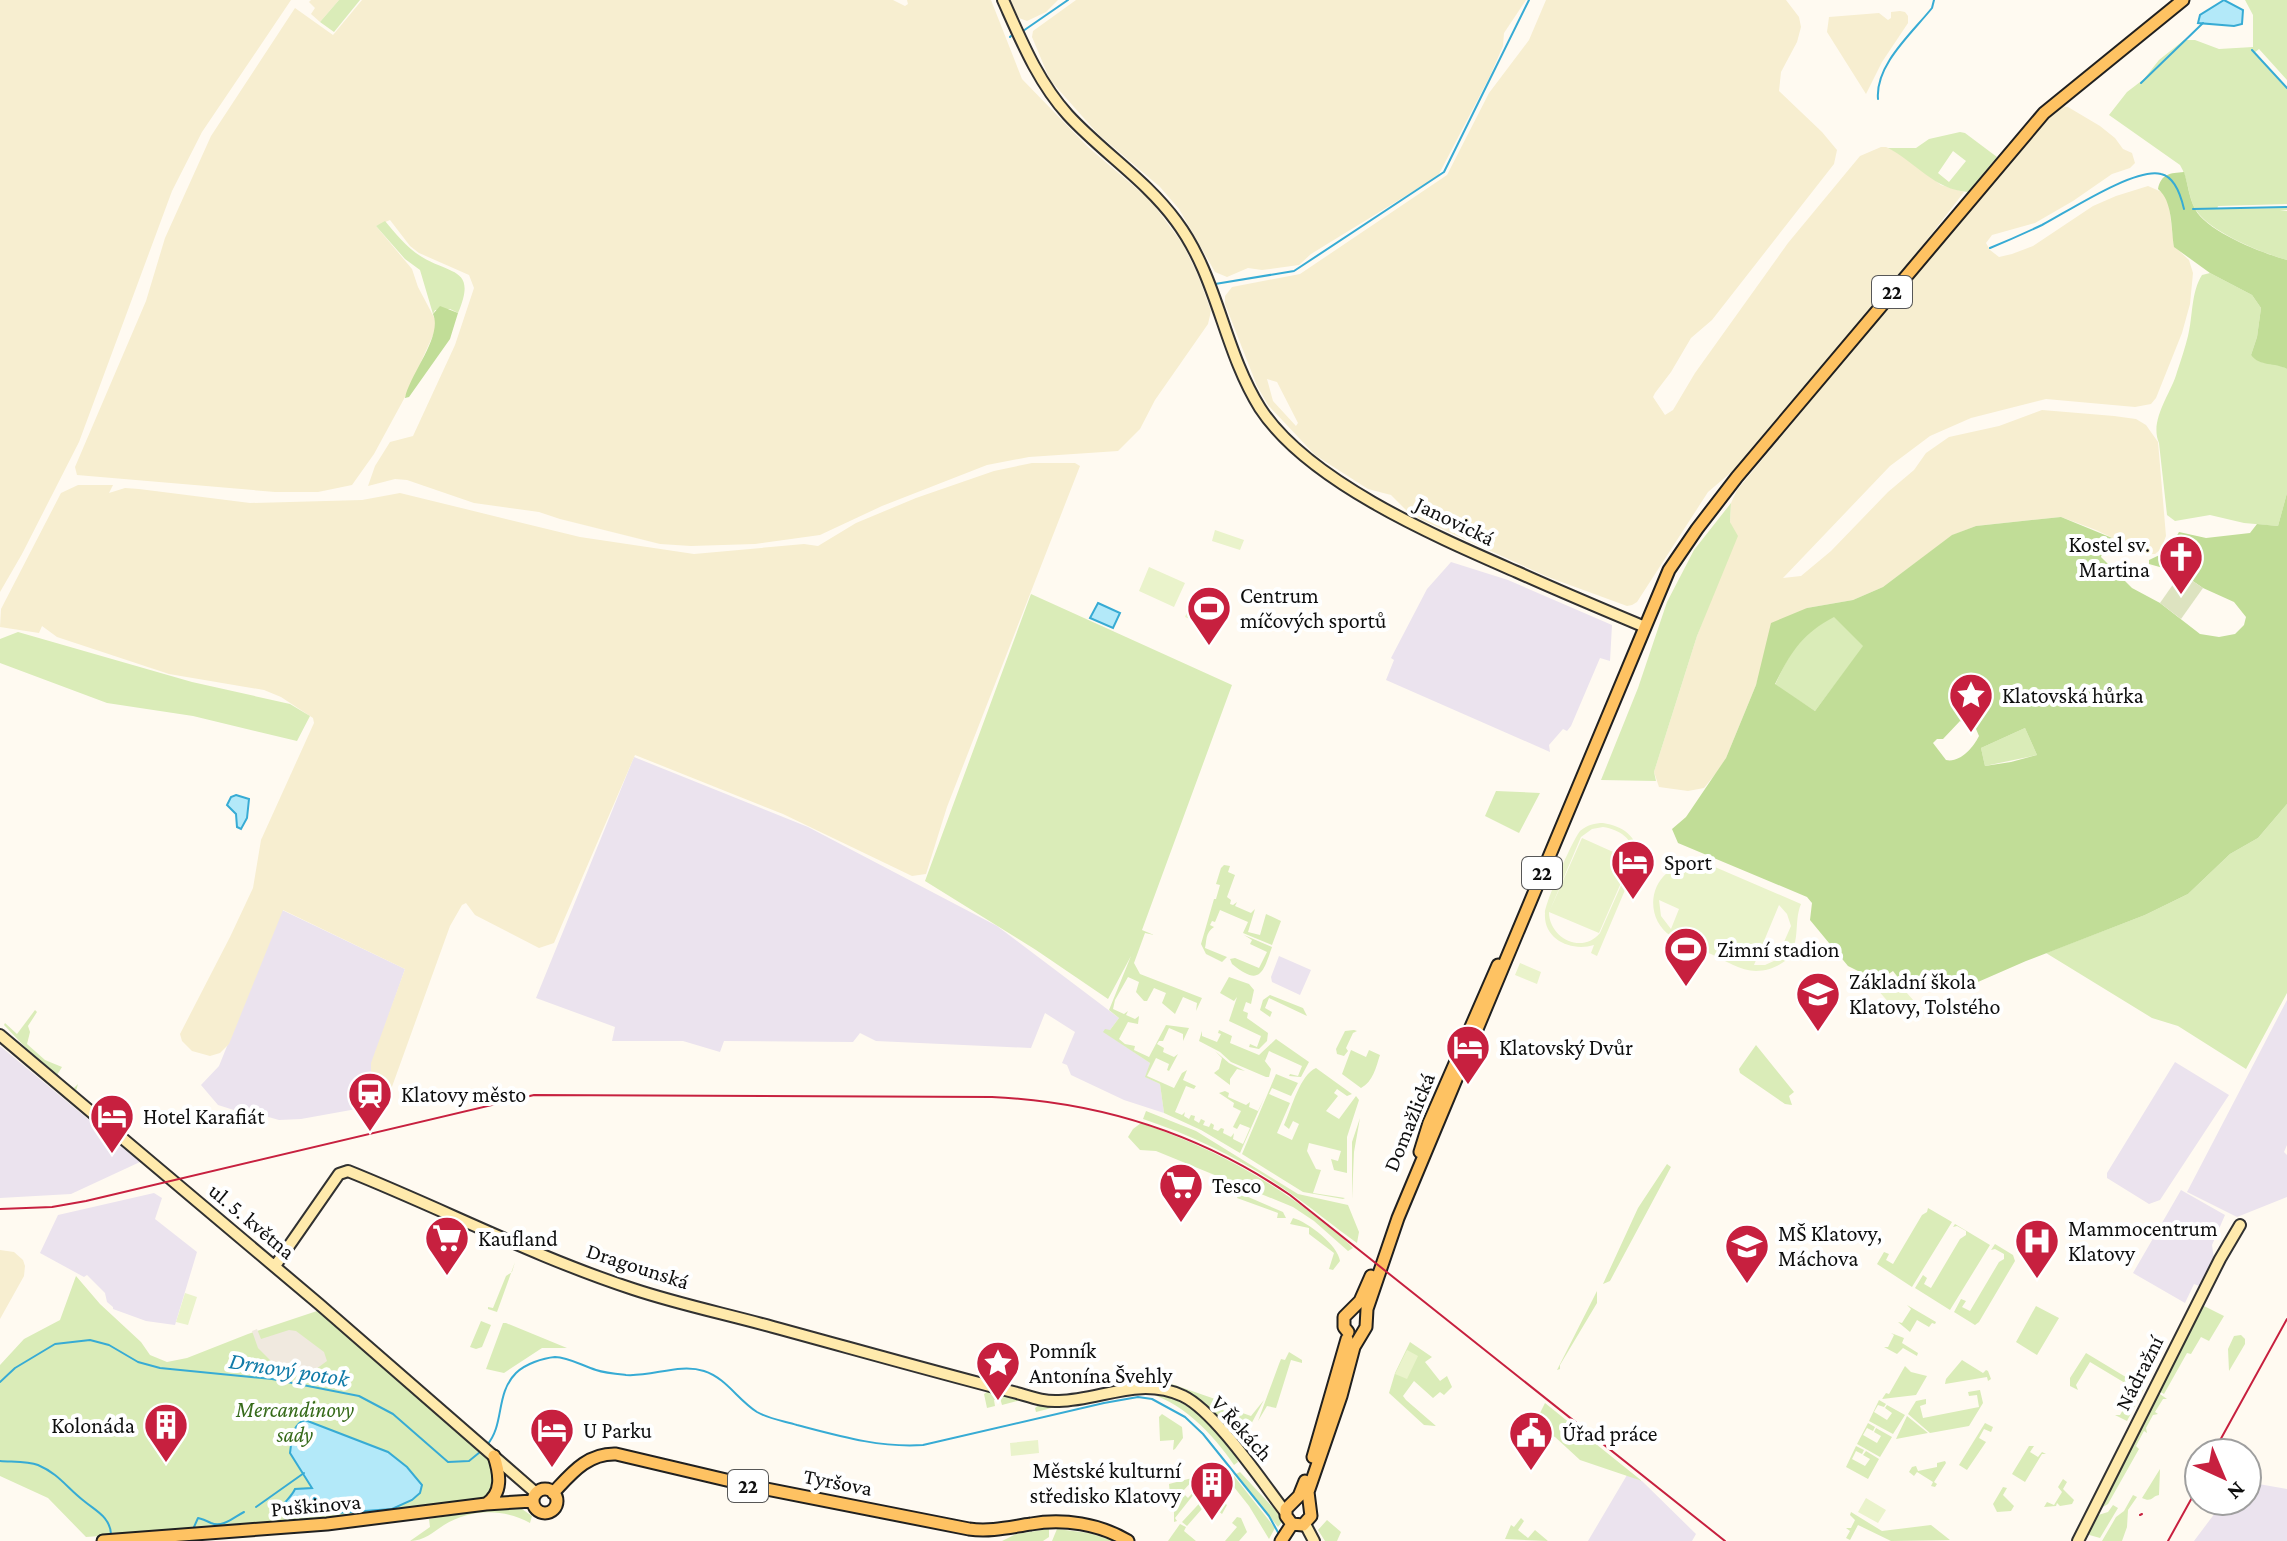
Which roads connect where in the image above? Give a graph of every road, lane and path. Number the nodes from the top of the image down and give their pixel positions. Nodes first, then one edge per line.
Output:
1 (1003, 0) edge
2 (2183, 0) edge
3 (1645, 627) junction
4 (1509, 949) junction
5 (0, 1035) edge
6 (2240, 1225) dead end
7 (275, 1266) junction
8 (1350, 1311) junction
9 (1366, 1316) junction
10 (1348, 1332) junction
11 (1361, 1333) junction
12 (1046, 1400) joint
13 (493, 1455) junction
14 (553, 1493) junction
15 (534, 1497) junction
16 (486, 1504) junction
17 (1308, 1504) junction
18 (1291, 1510) junction
19 (1305, 1524) junction
20 (247, 1536) edge
21 (1283, 1538) edge
22 (103, 1541) edge
23 (1128, 1541) edge
24 (1314, 1541) edge
25 (2078, 1541) edge

1 - 3 street, Janovická
2 - 3 main road, 22
3 - 4 main road, Domažlická / 22
4 - 8 main road, Domažlická / 22
4 - 9 main road, Domažlická / 22
5 - 7 street, ul. 5. května
6 - 25 street, Nádražní
7 - 12 street, Dragounská
7 - 13 street, ul. 5. května
8 - 9 main road
8 - 10 main road, 22
9 - 11 main road, 22
10 - 11 main road
10 - 18 main road, 22
11 - 17 main road, 22
12 - 18 street, V Řekách
13 - 15 street, ul. 5. května
13 - 16 main road
14 - 15 main road, 22
14 - 15 main road, 22
14 - 23 main road, Tyršova / 22
15 - 16 main road, Puškinova / 22
16 - 20 main road, Puškinova / 22
17 - 18 main road
17 - 19 main road, 22
18 - 19 main road
18 - 21 main road, 22
19 - 24 street
20 - 22 main road, Puškinova / 22

